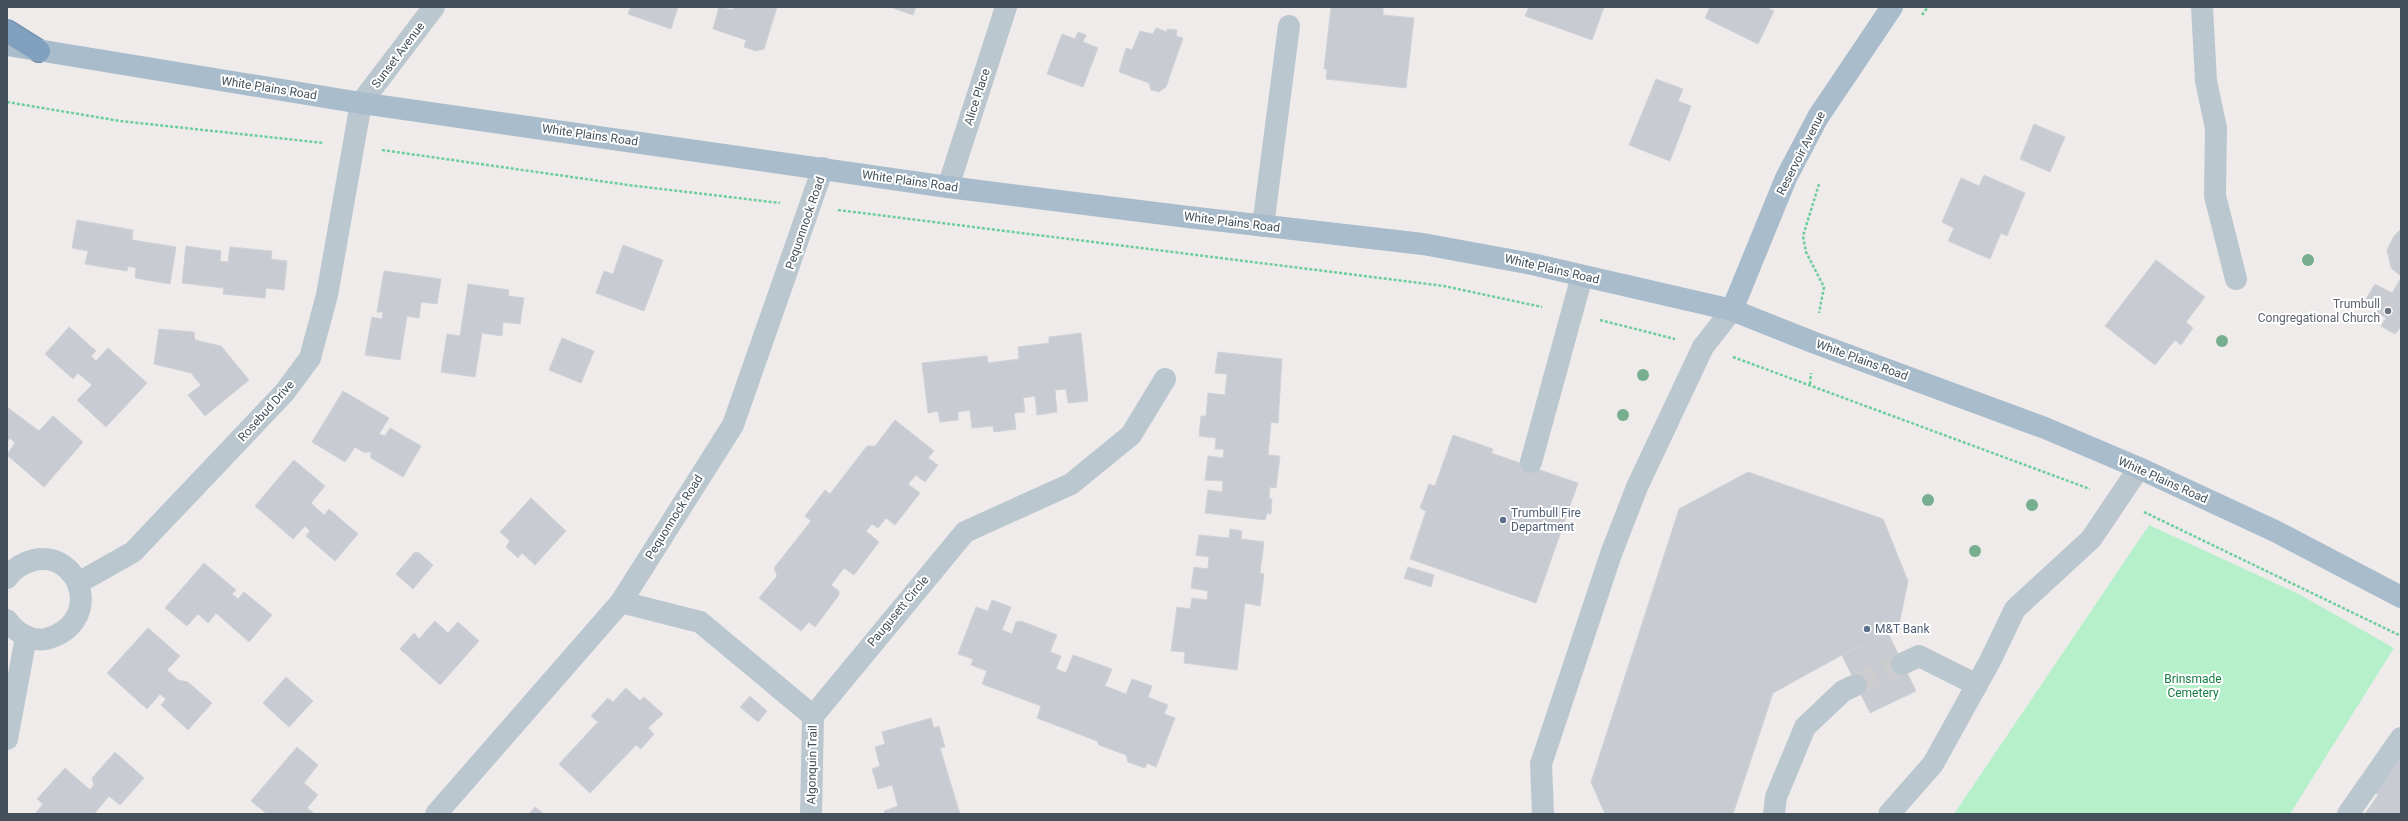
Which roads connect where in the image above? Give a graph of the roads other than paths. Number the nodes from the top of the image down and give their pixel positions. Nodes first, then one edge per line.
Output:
1 (434, 7) edge
2 (1006, 7) edge
3 (1892, 7) edge
4 (2202, 7) edge
5 (1289, 26) dead end
6 (7, 31) edge
7 (7, 45) edge
8 (39, 51) junction
9 (362, 104) junction
10 (823, 168) junction
11 (948, 186) junction
12 (1263, 226) junction
13 (1582, 276) junction
14 (2236, 279) dead end
15 (1732, 310) junction
16 (1165, 379) dead end
17 (1531, 462) dead end
18 (2139, 468) junction
19 (7, 578) edge
20 (78, 583) junction
21 (2401, 597) edge
22 (621, 602) junction
23 (7, 620) edge
24 (26, 637) junction
25 (1902, 664) tunnel mouth
26 (1856, 685) tunnel mouth
27 (1977, 685) junction
28 (812, 716) junction
29 (2401, 738) edge
30 (7, 739) edge
31 (1548, 811) edge
32 (436, 814) edge
33 (811, 814) edge
34 (1774, 814) edge
35 (1889, 814) edge
36 (2348, 814) edge

1 - 9 street, Sunset Avenue
2 - 11 street, Alice Place
3 - 15 main road, Reservoir Avenue
4 - 14 street
5 - 12 street
6 - 8 highway
7 - 8 main road, White Plains Road
8 - 9 main road, White Plains Road
9 - 10 main road, White Plains Road
9 - 20 street, Rosebud Drive
10 - 11 main road, White Plains Road
10 - 22 street, Pequonnock Road
11 - 12 main road, White Plains Road
12 - 13 main road, White Plains Road
13 - 15 main road, White Plains Road
13 - 17 street
15 - 18 main road, White Plains Road
15 - 31 street
16 - 28 street, Paugusett Circle
18 - 21 main road, White Plains Road
18 - 27 street
19 - 20 street
20 - 24 street
22 - 28 street
22 - 32 street, Pequonnock Road
23 - 24 street
24 - 30 street
25 - 27 street
26 - 34 street
27 - 35 street
28 - 33 street, Algonquin Trail
29 - 36 street

